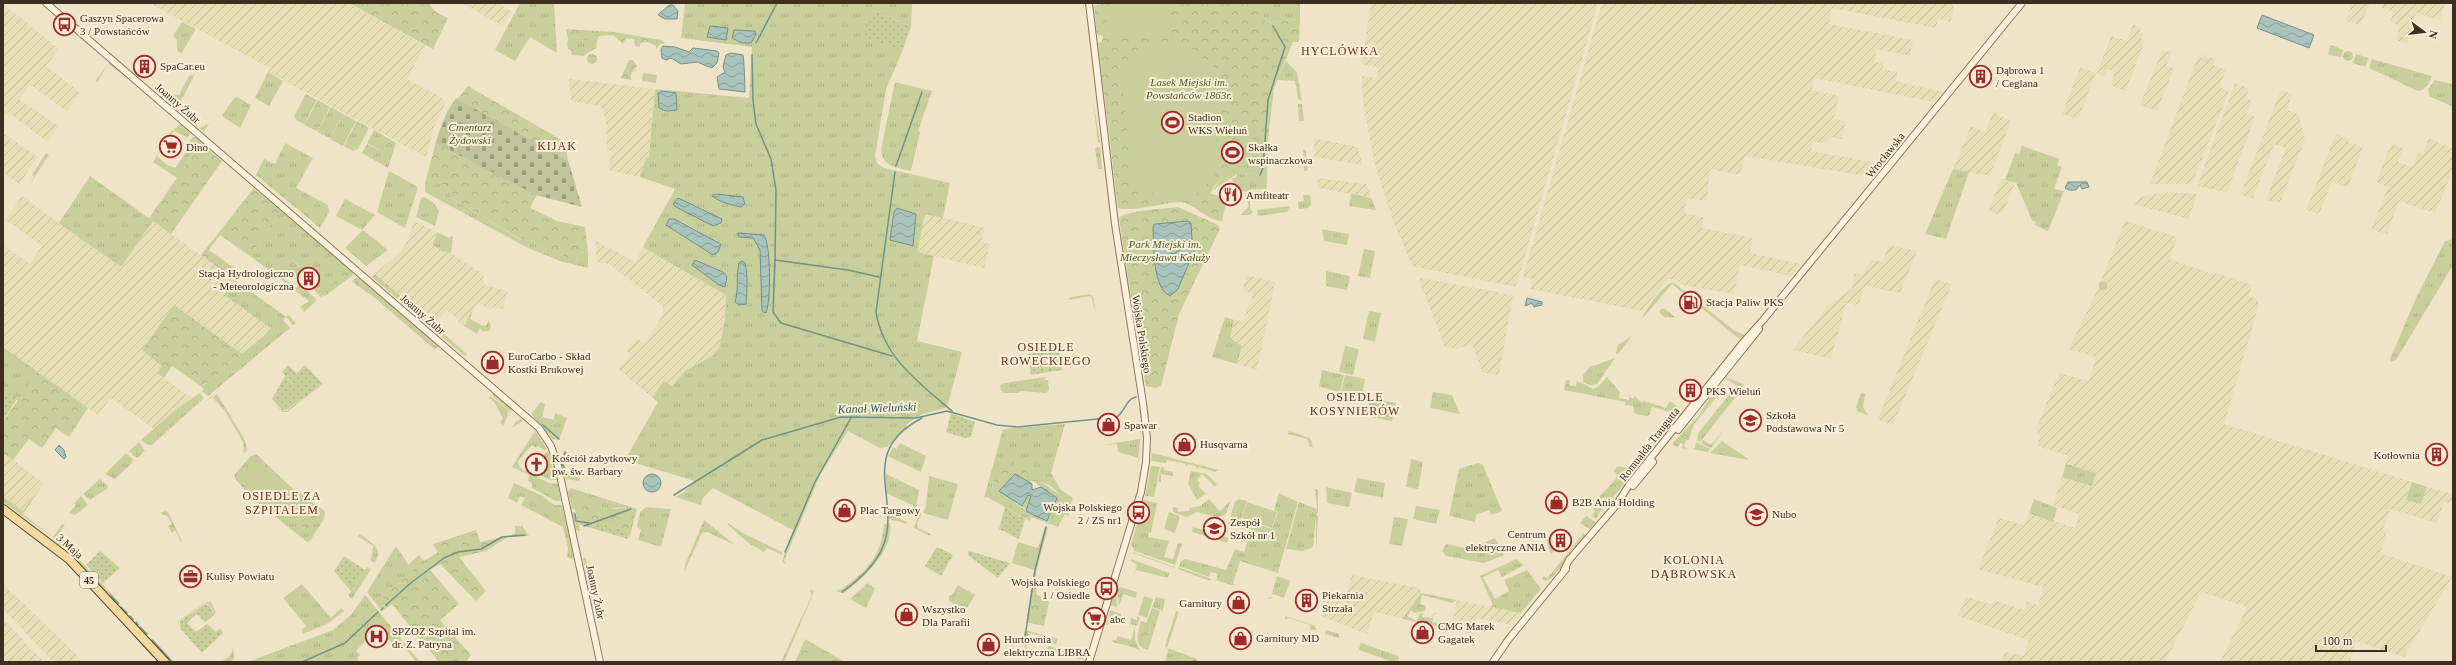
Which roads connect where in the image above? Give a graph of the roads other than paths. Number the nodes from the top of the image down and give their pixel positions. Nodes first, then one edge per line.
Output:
1 (46, 3) edge
2 (1088, 3) edge
3 (2022, 3) edge
4 (1764, 319) junction
5 (1744, 341) joint
6 (1735, 360) joint
7 (1617, 504) junction
8 (3, 508) edge
9 (1508, 640) junction
10 (165, 662) edge
11 (600, 662) edge
12 (1088, 662) edge
13 (1488, 662) edge
14 (1493, 662) edge

1 - 11 street, Joanny Żubr
2 - 12 street, Wojska Polskiego
3 - 4 street, Wrocławska
4 - 5 street, Wrocławska
4 - 6 street, Wrocławska
5 - 7 street, Romualda Traugutta
6 - 7 street, Romualda Traugutta
7 - 9 street, Romualda Traugutta
8 - 10 main road, 3 Maja / 45
9 - 13 street, Romualda Traugutta
9 - 14 street, Romualda Traugutta

